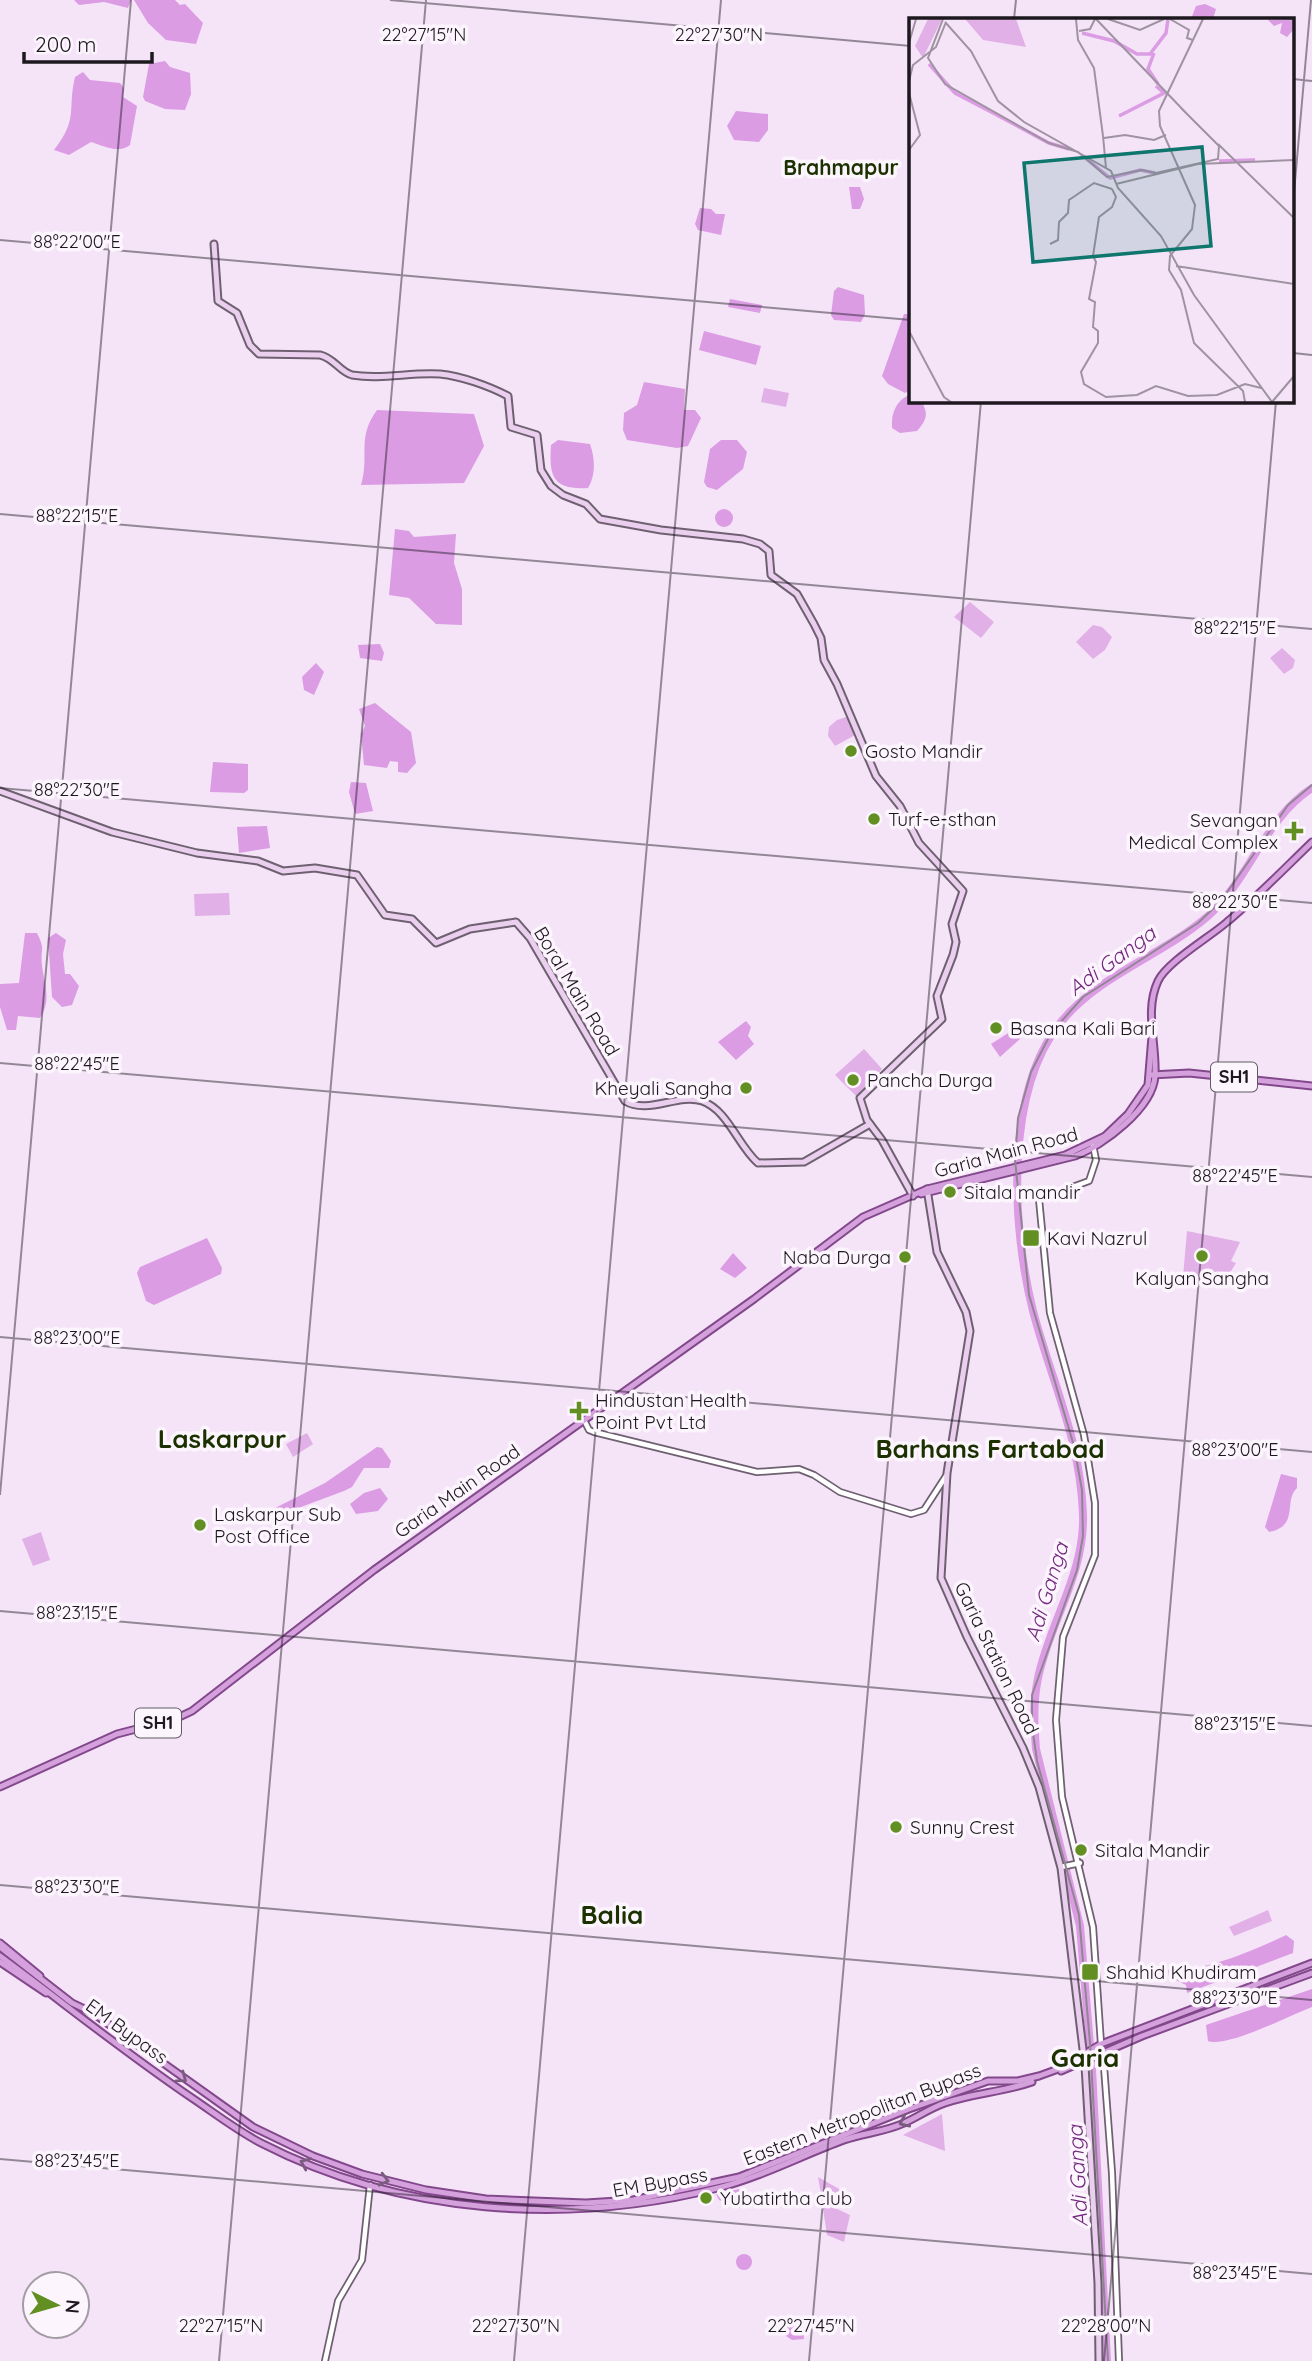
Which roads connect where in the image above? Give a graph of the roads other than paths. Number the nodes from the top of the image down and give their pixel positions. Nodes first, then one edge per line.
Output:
1 (214, 244) dead end
2 (0, 792) edge
3 (1312, 842) edge
4 (1153, 1075) junction
5 (1312, 1086) edge
6 (870, 1124) junction
7 (1093, 1146) junction
8 (925, 1192) junction
9 (913, 1196) junction
10 (584, 1420) junction
11 (947, 1475) junction
12 (0, 1787) edge
13 (1080, 1863) junction
14 (1061, 1867) junction
15 (0, 1945) edge
16 (0, 1956) edge
17 (0, 1962) edge
18 (1312, 1964) edge
19 (1312, 1973) edge
20 (37, 1981) junction
21 (46, 1983) junction
22 (49, 1993) junction
23 (71, 2006) junction
24 (1100, 2044) junction
25 (1084, 2053) junction
26 (1101, 2054) junction
27 (1086, 2062) junction
28 (946, 2100) junction
29 (362, 2174) junction
30 (362, 2182) junction
31 (370, 2185) junction
32 (324, 2361) edge
33 (1099, 2361) edge
34 (1119, 2361) edge

1 - 6 main road
2 - 6 main road, Boral Main Road
3 - 4 main road
4 - 5 main road, SH1
4 - 7 main road, Garia Main Road / SH1
6 - 9 main road
7 - 8 main road, Garia Main Road / SH1
7 - 13 street
8 - 9 main road, Garia Main Road / SH1
8 - 11 main road, Garia Station Road
9 - 10 main road, Garia Main Road / SH1
10 - 11 street
10 - 12 main road, Garia Main Road / SH1
11 - 14 main road, Garia Station Road
13 - 14 street
13 - 24 street
14 - 25 main road, Garia Station Road
15 - 20 main road, Eastern Metropolitan Bypass
15 - 21 main road
16 - 20 main road, Eastern Metropolitan Bypass
17 - 22 main road
18 - 24 main road
19 - 26 main road, EM Bypass
20 - 21 main road, Eastern Metropolitan Bypass
20 - 22 main road, EM Bypass
21 - 23 main road, Eastern Metropolitan Bypass
22 - 23 main road, EM Bypass
23 -> 29 main road, Eastern Metropolitan Bypass
30 -> 23 main road, EM Bypass
24 - 25 main road
25 - 27 main road, Garia Station Road
25 - 28 main road, Eastern Metropolitan Bypass
26 - 27 main road, EM Bypass
26 - 34 street
27 - 28 main road, EM Bypass
27 - 33 main road, Garia Station Road
29 -> 28 main road, Eastern Metropolitan Bypass
28 -> 31 main road, EM Bypass
29 - 30 main road
30 - 31 main road, EM Bypass
31 - 32 street

